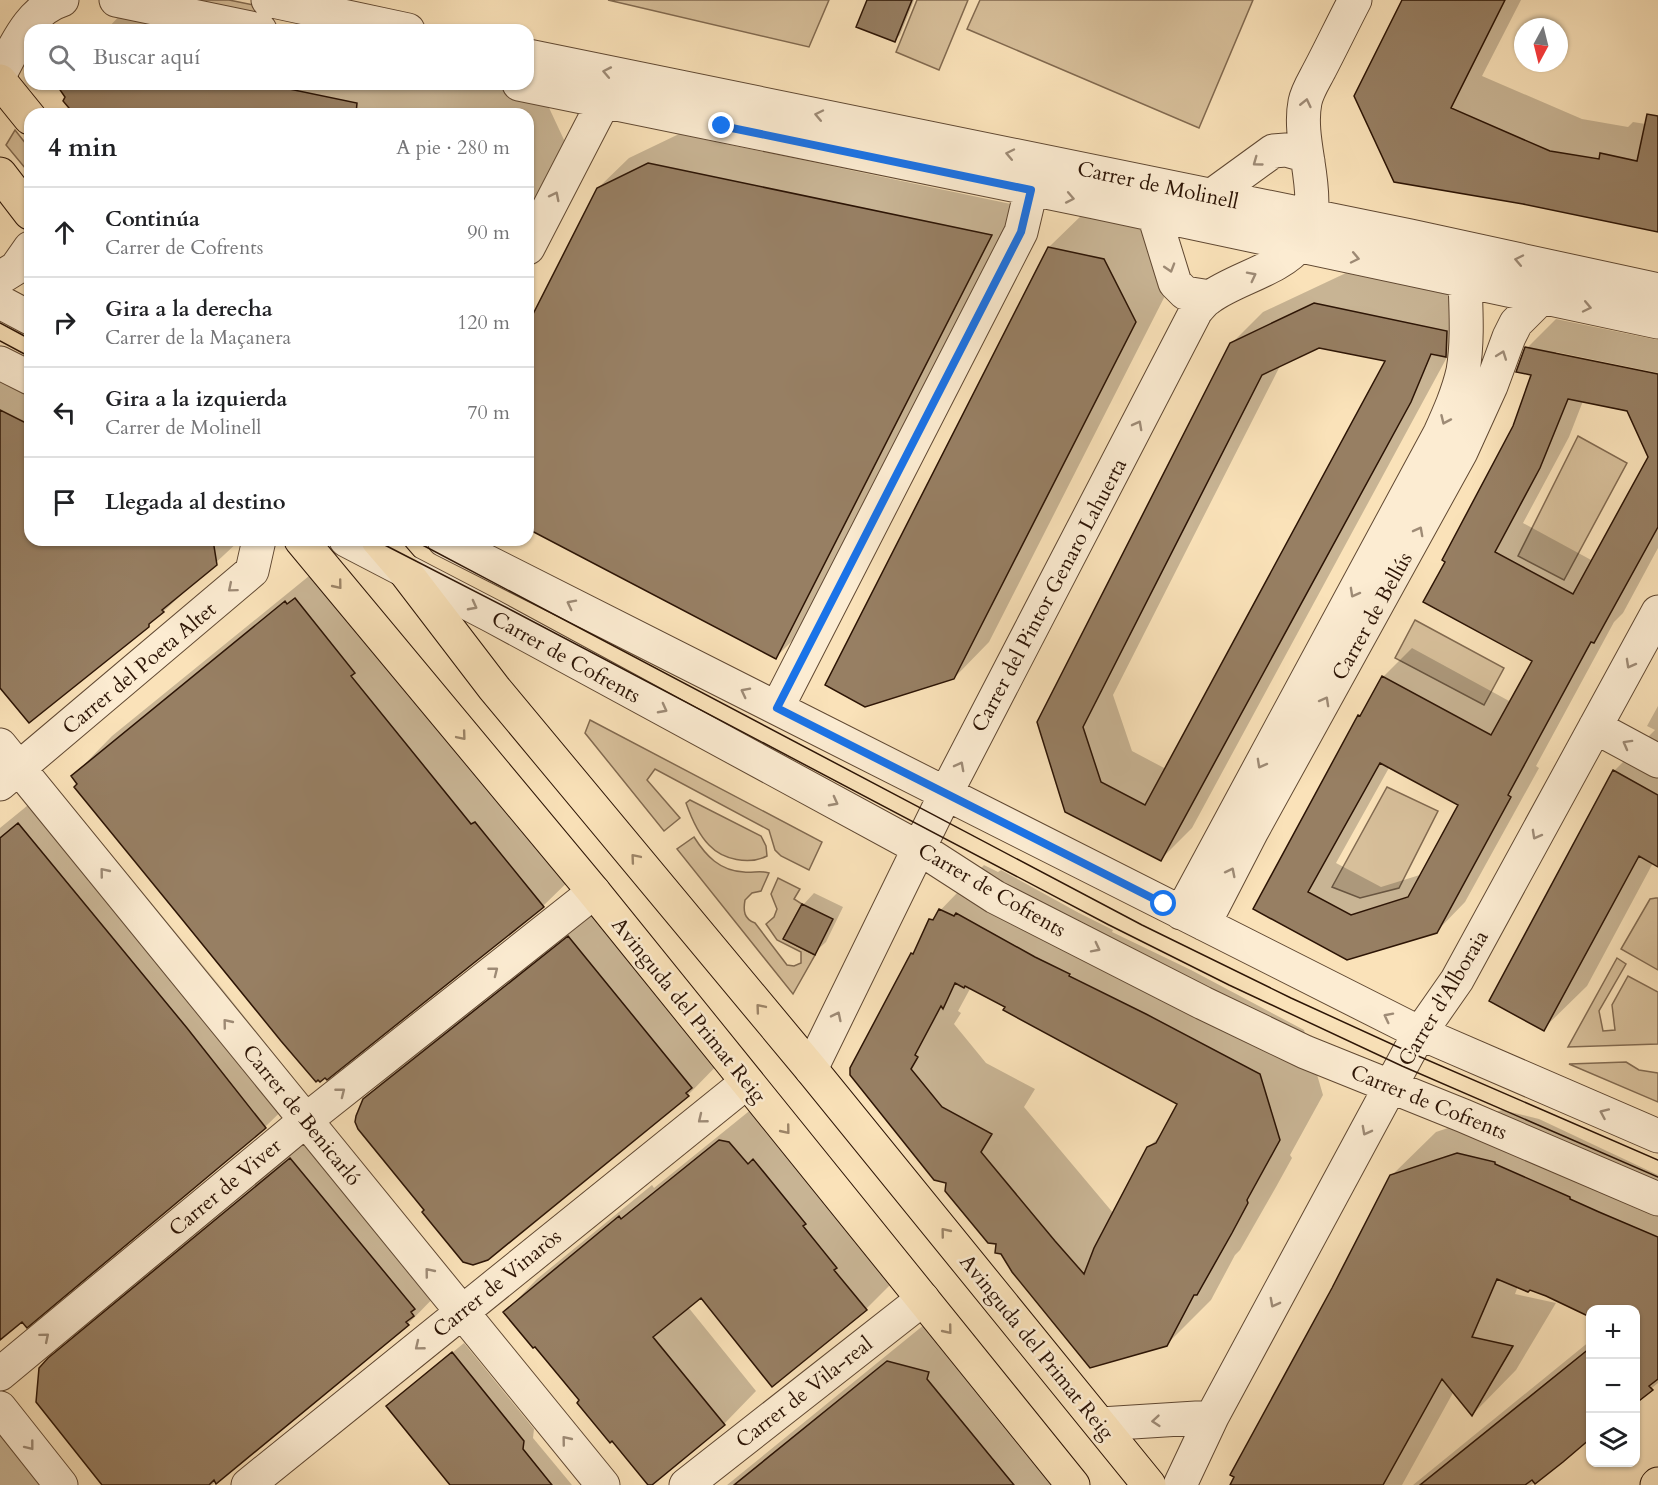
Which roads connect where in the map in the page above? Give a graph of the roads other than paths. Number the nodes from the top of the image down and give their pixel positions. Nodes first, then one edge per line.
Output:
1 (62, 0) edge
2 (116, 0) edge
3 (268, 0) edge
4 (1355, 0) edge
5 (30, 24) edge
6 (231, 24) edge
7 (380, 24) edge
8 (24, 32) edge
9 (534, 60) edge
10 (0, 74) edge
11 (561, 78) junction
12 (0, 81) edge
13 (534, 82) edge
14 (653, 97) junction
15 (604, 101) junction
16 (24, 111) edge
17 (1308, 161) junction
18 (0, 174) edge
19 (1031, 190) junction
20 (1211, 196) junction
21 (24, 205) edge
22 (1154, 215) junction
23 (1304, 232) junction
24 (534, 236) edge
25 (24, 257) edge
26 (0, 278) edge
27 (1465, 281) junction
28 (1658, 290) edge
29 (1210, 297) junction
30 (1541, 298) junction
31 (0, 302) edge
32 (24, 315) edge
33 (1658, 322) edge
34 (0, 363) edge
35 (24, 375) edge
36 (1472, 393) junction
37 (258, 546) edge
38 (306, 546) edge
39 (358, 546) edge
40 (384, 546) edge
41 (456, 546) edge
42 (402, 569) junction
43 (1658, 612) edge
44 (777, 708) junction
45 (1595, 727) junction
46 (1658, 761) edge
47 (6, 766) edge
48 (945, 795) junction
49 (919, 848) junction
50 (594, 892) junction
51 (1192, 918) junction
52 (1420, 1033) junction
53 (811, 1069) junction
54 (747, 1082) junction
55 (1391, 1086) junction
56 (306, 1120) junction
57 (1658, 1136) edge
58 (1658, 1199) edge
59 (923, 1299) junction
60 (462, 1312) junction
61 (0, 1374) edge
62 (0, 1408) edge
63 (1212, 1417) junction
64 (1101, 1424) junction
65 (61, 1485) edge
66 (248, 1485) edge
67 (603, 1485) edge
68 (686, 1485) edge
69 (1073, 1485) edge
70 (1149, 1485) edge
71 (1180, 1485) edge

1 - 5 street
2 - 6 street
3 - 7 street
17 -> 4 street
8 - 10 street
9 - 11 street, Carrer de Molinell
11 - 13 street, Carrer de Molinell
14 -> 11 street, Carrer de Molinell
11 - 15 street, Carrer de Molinell
12 - 16 main road
14 - 15 street, Carrer de Molinell
14 - 19 street, Carrer de Molinell
20 -> 14 street, Carrer de Molinell
24 -> 15 street
17 -> 20 street
17 - 23 street
18 - 21 main road
19 -> 22 street, Carrer de Molinell
19 - 44 street
20 - 23 street, Carrer de Molinell
22 - 23 street, Carrer de Molinell
22 -> 29 street, Carrer de Molinell
23 -> 27 street, Carrer de Molinell
28 -> 23 street, Carrer de Molinell
29 -> 23 street, Carrer del Pintor Genaro Lahuerta
25 - 26 street
27 - 30 street, Carrer de Molinell
27 - 36 street, Carrer de Bellús
48 -> 29 street, Carrer del Pintor Genaro Lahuerta
30 -> 33 street, Carrer de Molinell
36 -> 30 street, Carrer de Bellús
31 - 32 street
34 - 35 street
36 - 51 street, Carrer de Bellús
37 -> 47 street, Carrer del Poeta Altet
38 -> 50 main road, Avinguda del Primat Reig
39 - 42 street, Carrer de Cofrents
40 - 42 main road, Avinguda del Primat Reig
44 -> 41 street
42 -> 49 street, Carrer de Cofrents
53 -> 42 main road, Avinguda del Primat Reig
43 -> 45 street, Carrer d'Alboraia
44 - 48 street
46 -> 45 street
45 -> 52 street, Carrer d'Alboraia
56 -> 47 street, Carrer de Benicarló
48 - 49 street, Carrer del Pintor Genaro Lahuerta
48 - 51 street
53 -> 49 street, Carrer del Pintor Genaro Lahuerta
49 -> 55 street, Carrer de Cofrents
50 - 54 main road, Avinguda del Primat Reig
56 -> 50 street, Carrer de Viver
52 -> 51 street
52 - 55 street, Carrer d'Alboraia
57 -> 52 street
64 -> 53 main road, Avinguda del Primat Reig
54 -> 59 main road, Avinguda del Primat Reig
54 -> 60 street, Carrer de Vinaròs
55 - 58 street, Carrer de Cofrents
55 -> 63 street, Carrer d'Alboraia
60 -> 56 street, Carrer de Benicarló
61 -> 56 street, Carrer de Viver
59 - 68 street, Carrer de Vila-real
59 -> 69 main road, Avinguda del Primat Reig
60 -> 66 street, Carrer de Vinaròs
67 -> 60 street, Carrer de Benicarló
62 -> 65 street
63 -> 64 street
63 - 71 street, Carrer d'Alboraia
64 - 70 main road, Avinguda del Primat Reig

